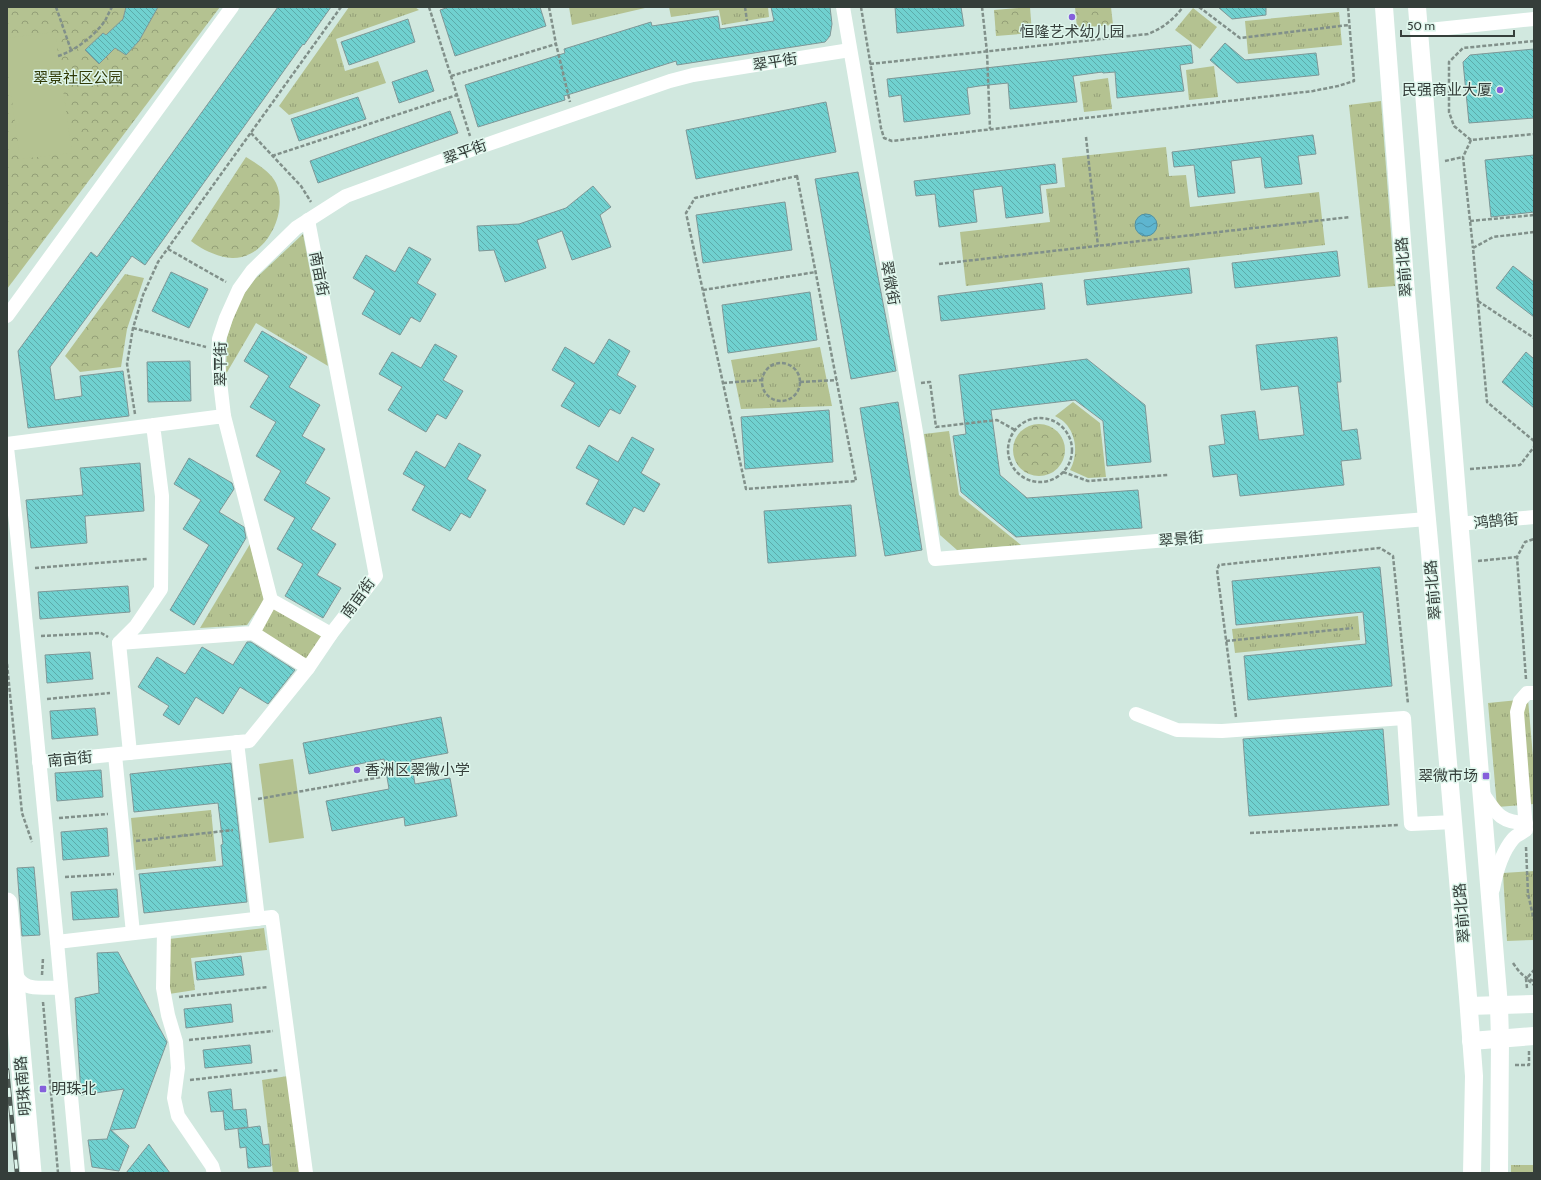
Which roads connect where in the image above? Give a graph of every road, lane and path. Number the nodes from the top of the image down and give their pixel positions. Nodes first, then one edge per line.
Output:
1 (56, 7) edge
2 (112, 7) edge
3 (232, 7) edge
4 (341, 7) edge
5 (429, 7) edge
6 (549, 7) edge
7 (745, 7) edge
8 (843, 7) edge
9 (861, 7) edge
10 (982, 7) edge
11 (1183, 7) edge
12 (1200, 7) edge
13 (1348, 7) edge
14 (1384, 7) edge
15 (1417, 7) edge
16 (1534, 19) edge
17 (747, 21) dead end
18 (1349, 25) junction
19 (1419, 31) junction
20 (1534, 41) edge
21 (556, 44) junction
22 (71, 50) junction
23 (850, 50) junction
24 (987, 52) junction
25 (58, 56) dead end
26 (870, 64) junction
27 (451, 76) junction
28 (458, 95) junction
29 (574, 115) junction
30 (990, 129) junction
31 (251, 133) junction
32 (1534, 134) edge
33 (1086, 137) dead end
34 (1471, 140) junction
35 (474, 148) junction
36 (272, 156) junction
37 (1534, 215) edge
38 (314, 216) junction
39 (1350, 217) dead end
40 (1470, 221) junction
41 (1534, 232) edge
42 (1098, 246) junction
43 (1473, 248) junction
44 (168, 249) junction
45 (939, 264) dead end
46 (816, 272) junction
47 (239, 289) junction
48 (703, 290) junction
49 (1478, 301) junction
50 (7, 316) edge
51 (133, 328) junction
52 (1534, 338) edge
53 (218, 350) junction
54 (762, 380) junction
55 (837, 380) junction
56 (800, 382) junction
57 (723, 383) junction
58 (908, 384) junction
59 (224, 416) junction
60 (152, 425) junction
61 (136, 427) junction
62 (1015, 430) junction
63 (1534, 441) edge
64 (7, 444) edge
65 (1534, 446) edge
66 (7, 448) edge
67 (1469, 469) dead end
68 (1063, 472) junction
69 (1168, 475) dead end
70 (1534, 517) edge
71 (1427, 519) junction
72 (1458, 524) junction
73 (1534, 539) edge
74 (1517, 557) junction
75 (161, 558) junction
76 (934, 559) joint
77 (1477, 561) dead end
78 (20, 570) junction
79 (271, 600) junction
80 (1353, 628) dead end
81 (253, 633) junction
82 (332, 634) junction
83 (26, 637) junction
84 (1226, 641) junction
85 (119, 643) junction
86 (7, 664) edge
87 (308, 668) junction
88 (124, 692) junction
89 (1531, 693) edge
90 (33, 700) junction
91 (1136, 714) dead end
92 (1404, 718) junction
93 (1237, 730) junction
94 (238, 742) junction
95 (130, 753) junction
96 (115, 755) junction
97 (39, 762) junction
98 (381, 777) dead end
99 (1480, 790) junction
100 (257, 799) dead end
101 (121, 813) junction
102 (45, 820) junction
103 (1454, 822) junction
104 (1411, 824) junction
105 (1526, 827) junction
106 (248, 829) junction
107 (1250, 833) dead end
108 (124, 842) junction
109 (33, 846) dead end
110 (127, 873) junction
111 (50, 878) junction
112 (1490, 901) junction
113 (7, 903) edge
114 (258, 919) junction
115 (1534, 920) edge
116 (164, 930) junction
117 (133, 933) junction
118 (57, 942) junction
119 (43, 950) dead end
120 (13, 969) junction
121 (1526, 979) dead end
122 (281, 985) junction
123 (1534, 985) edge
124 (61, 988) junction
125 (42, 990) junction
126 (165, 999) junction
127 (1534, 1004) edge
128 (1469, 1006) junction
129 (1499, 1006) junction
130 (17, 1012) junction
131 (287, 1030) junction
132 (1534, 1036) edge
133 (1500, 1038) junction
134 (1471, 1040) junction
135 (176, 1042) junction
136 (292, 1068) junction
137 (176, 1081) junction
138 (31, 1173) edge
139 (58, 1173) edge
140 (78, 1173) edge
141 (214, 1173) edge
142 (306, 1173) edge
143 (1472, 1173) edge
144 (1499, 1173) edge

1 - 22 path
2 - 22 path
3 - 50 street
4 - 31 path
5 - 27 path
6 - 21 path
7 - 17 path
8 - 23 street, 翠微街
9 - 26 path
10 - 24 path
11 - 24 path
12 - 18 path
13 - 18 path
14 - 71 main road, 翠前北路
15 - 19 main road, 翠前北路
16 - 19 street
18 - 30 path
19 - 72 main road, 翠前北路
20 - 34 path
21 - 27 path
21 - 29 path
22 - 25 path
23 - 29 street, 翠平街
23 - 58 street, 翠微街
24 - 26 path
24 - 30 path
26 - 30 path
27 - 28 path
28 - 35 path
28 - 36 path
29 - 35 street, 翠平街
31 - 36 path
31 - 44 path
32 - 34 path
33 - 42 path
34 - 40 path
35 - 38 street, 翠平街
36 - 38 path
37 - 40 path
38 - 47 street, 翠平街
38 - 82 street, 南亩街
39 - 42 path
40 - 43 path
41 - 43 path
42 - 45 path
43 - 49 path
44 - 47 path
44 - 51 path
46 - 48 path
46 - 48 path
46 - 55 path
47 - 53 street, 翠平街
48 - 57 path
49 - 52 path
49 - 63 path
51 - 53 path
51 - 61 path
53 - 59 street, 翠平街
54 - 56 path
54 - 56 path
54 - 57 path
55 - 56 path
55 - 57 path
58 - 62 path
58 - 76 street, 翠微街
59 - 60 street
59 - 79 street, 翠平街
60 - 61 street
60 - 75 street
61 - 64 street
62 - 68 path
62 - 68 path
65 - 67 path
66 - 78 street
68 - 69 path
70 - 72 street, 鸿鹄街
71 - 76 street, 翠景街
71 - 103 main road, 翠前北路
72 - 99 main road, 翠前北路
73 - 74 path
74 - 77 path
74 - 89 path
75 - 78 path
75 - 85 street
78 - 83 street
79 - 81 street
79 - 82 street
80 - 84 path
81 - 85 street
81 - 87 street
82 - 87 street, 南亩街
83 - 85 path
83 - 90 street
84 - 92 path
84 - 93 path
85 - 88 street
86 - 109 path
87 - 94 street, 南亩街
88 - 90 path
88 - 95 street
89 - 105 street
90 - 97 street
91 - 93 street
92 - 93 street
92 - 104 street
94 - 95 street, 南亩街
94 - 106 street
95 - 96 street, 南亩街
96 - 97 street, 南亩街
96 - 101 street
97 - 102 street
98 - 100 path
99 - 105 street
99 - 112 main road, 翠前北路
101 - 102 path
101 - 108 street
102 - 111 street
103 - 104 street
103 - 128 main road, 翠前北路
104 - 107 path
105 - 112 street
105 - 115 path
106 - 108 path
106 - 114 street
108 - 110 street
110 - 111 path
110 - 117 street
111 - 118 street
112 - 129 main road, 翠前北路
113 - 120 highway, 明珠南路
114 - 116 street
114 - 122 street
116 - 117 street
116 - 126 street
117 - 118 street
118 - 124 street
119 - 125 path
120 - 125 street
120 - 130 highway, 明珠南路
121 - 123 path
122 - 126 path
122 - 131 street
124 - 125 street
124 - 140 street
125 - 130 street
125 - 139 path
126 - 135 street
127 - 129 main road
128 - 129 main road
128 - 134 main road, 翠前北路
129 - 133 main road, 翠前北路
130 - 138 highway, 明珠南路
131 - 135 path
131 - 136 street
132 - 133 main road
133 - 134 main road
133 - 144 main road, 翠前北路
134 - 143 main road, 翠前北路
135 - 137 street
136 - 137 path
136 - 142 street
137 - 141 street

